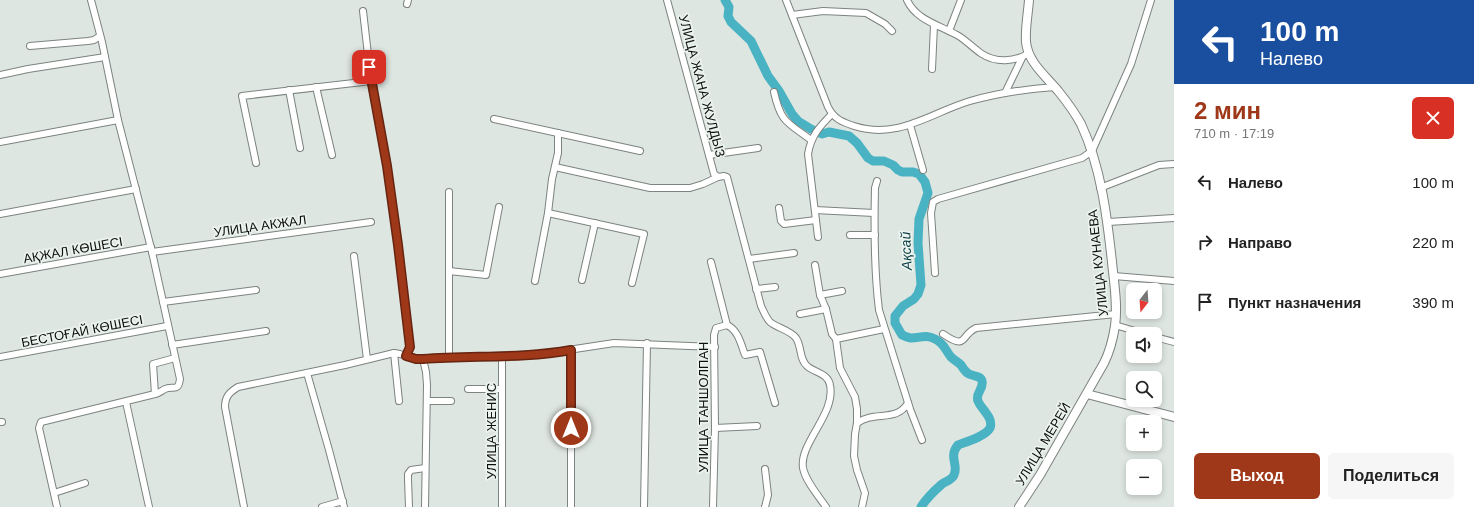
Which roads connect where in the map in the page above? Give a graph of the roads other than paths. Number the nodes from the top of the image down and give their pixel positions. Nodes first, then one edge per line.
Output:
1 (91, 0) edge
2 (667, 0) edge
3 (786, 0) edge
4 (907, 0) edge
5 (961, 0) edge
6 (1029, 0) edge
7 (1151, 0) edge
8 (363, 11) dead end
9 (792, 15) junction
10 (934, 25) junction
11 (892, 31) dead end
12 (949, 31) junction
13 (100, 36) junction
14 (30, 46) dead end
15 (1025, 55) junction
16 (105, 57) junction
17 (932, 69) dead end
18 (0, 75) edge
19 (371, 81) junction
20 (316, 87) junction
21 (1055, 87) junction
22 (289, 90) junction
23 (774, 92) dead end
24 (1005, 93) junction
25 (832, 114) junction
26 (494, 119) dead end
27 (118, 120) junction
28 (910, 125) junction
29 (558, 133) junction
30 (812, 138) junction
31 (0, 142) edge
32 (300, 148) dead end
33 (758, 148) dead end
34 (1092, 151) junction
35 (640, 152) dead end
36 (332, 155) dead end
37 (709, 155) junction
38 (256, 163) dead end
39 (1174, 164) edge
40 (555, 167) junction
41 (923, 170) dead end
42 (718, 177) junction
43 (876, 181) dead end
44 (1100, 188) junction
45 (136, 189) junction
46 (449, 192) dead end
47 (499, 207) dead end
48 (779, 208) dead end
49 (815, 210) junction
50 (874, 212) junction
51 (548, 213) junction
52 (0, 214) edge
53 (1174, 218) edge
54 (816, 220) junction
55 (371, 222) dead end
56 (1108, 222) junction
57 (595, 223) junction
58 (850, 235) dead end
59 (875, 235) junction
60 (818, 237) dead end
61 (151, 250) junction
62 (794, 254) dead end
63 (354, 256) dead end
64 (749, 259) junction
65 (712, 262) dead end
66 (815, 266) dead end
67 (449, 271) junction
68 (935, 273) dead end
69 (0, 274) edge
70 (1114, 276) junction
71 (582, 280) dead end
72 (535, 281) dead end
73 (1174, 281) edge
74 (632, 283) dead end
75 (775, 287) dead end
76 (756, 289) junction
77 (256, 290) dead end
78 (842, 291) dead end
79 (820, 295) junction
80 (163, 302) junction
81 (826, 308) junction
82 (800, 314) dead end
83 (1116, 314) junction
84 (727, 325) junction
85 (1115, 325) junction
86 (168, 326) junction
87 (1126, 328) edge
88 (884, 329) junction
89 (266, 331) dead end
90 (943, 334) dead end
91 (836, 339) junction
92 (1162, 339) edge
93 (1174, 342) edge
94 (646, 343) junction
95 (172, 345) junction
96 (714, 347) junction
97 (571, 350) junction
98 (394, 353) junction
99 (406, 356) junction
100 (502, 356) junction
101 (0, 357) edge
102 (449, 357) junction
103 (175, 358) junction
104 (367, 359) junction
105 (423, 359) junction
106 (306, 373) junction
107 (468, 388) dead end
108 (502, 389) junction
109 (156, 394) junction
110 (1087, 394) junction
111 (426, 401) junction
112 (451, 401) dead end
113 (126, 402) junction
114 (398, 402) dead end
115 (908, 402) junction
116 (775, 403) dead end
117 (1174, 417) edge
118 (857, 423) junction
119 (757, 426) dead end
120 (715, 428) junction
121 (922, 440) dead end
122 (425, 468) junction
123 (765, 469) dead end
124 (85, 483) dead end
125 (54, 493) junction
126 (343, 504) edge
127 (57, 507) edge
128 (149, 507) edge
129 (244, 507) edge
130 (322, 507) edge
131 (410, 507) edge
132 (425, 507) edge
133 (502, 507) edge
134 (571, 507) edge
135 (644, 507) edge
136 (713, 507) edge
137 (765, 507) edge
138 (826, 507) edge
139 (862, 507) edge
140 (1019, 507) edge

1 - 13 street
2 - 37 street, УЛИЦА ЖАНА ЖУЛДЫЗ
3 - 9 street
4 - 10 street
5 - 12 street
6 - 15 main road, УЛИЦА КУНАЕВА
7 - 34 street
8 - 19 street
9 - 11 street
9 - 25 street
10 - 12 street
10 - 17 street
12 - 15 street
13 - 14 street
13 - 16 street
15 - 21 main road, УЛИЦА КУНАЕВА
15 - 24 street
16 - 18 street
16 - 27 street
19 - 20 street
19 - 99 street
20 - 22 street
20 - 36 street
21 - 24 street
21 - 34 main road, УЛИЦА КУНАЕВА
22 - 32 street
22 - 38 street
23 - 30 street
24 - 28 street
25 - 28 street
25 - 30 street
26 - 29 street
27 - 31 street
27 - 45 street
28 - 41 street
29 - 35 street
29 - 40 street
30 - 49 street
33 - 37 street
34 - 44 main road, УЛИЦА КУНАЕВА
34 - 68 street
37 - 42 street, УЛИЦА ЖАНА ЖУЛДЫЗ
39 - 44 street
40 - 42 street
40 - 51 street
42 - 64 street
43 - 50 street
44 - 56 main road, УЛИЦА КУНАЕВА
45 - 52 street
45 - 61 street
46 - 67 street
47 - 67 street
48 - 54 street
49 - 50 street
49 - 54 street
50 - 59 street
51 - 57 street
51 - 72 street
53 - 56 street
54 - 60 street
55 - 61 street, УЛИЦА АКЖАЛ
56 - 70 main road, УЛИЦА КУНАЕВА
57 - 71 street
57 - 74 street
58 - 59 street
59 - 88 street
61 - 69 street, АҚЖАЛ КӨШЕСІ
61 - 80 street
62 - 64 street
63 - 104 street
64 - 76 street
65 - 84 street
66 - 79 street
67 - 102 street
70 - 73 street
70 - 83 main road, УЛИЦА КУНАЕВА
75 - 76 street
76 - 138 street
77 - 80 street
78 - 79 street
79 - 81 street
80 - 86 street
81 - 82 street
81 - 91 street
83 - 85 main road, УЛИЦА КУНАЕВА
83 - 90 street
84 - 96 street, УЛИЦА ТАНШОЛПАН
84 - 116 street
85 - 87 street
85 - 110 main road, УЛИЦА КУНАЕВА
86 - 95 street
86 - 101 street, БЕСТОҒАЙ КӨШЕСІ
88 - 91 street
88 - 115 street
89 - 95 street
91 - 118 street
92 - 93 street
94 - 96 street
94 - 97 street
94 - 135 street
95 - 103 street
96 - 120 street, УЛИЦА ТАНШОЛПАН
97 - 100 street
97 - 134 street
98 - 99 street
98 - 104 street
98 - 114 street
99 - 105 street
100 - 102 street
100 - 108 street, УЛИЦА ЖЕНИС
102 - 105 street
103 - 109 street
103 - 109 street
104 - 106 street
105 - 111 street
106 - 126 street
106 - 129 street
107 - 108 street
108 - 133 street, УЛИЦА ЖЕНИС
109 - 113 street
110 - 117 main road
110 - 140 main road, УЛИЦА МЕРЕЙ
111 - 112 street
111 - 122 street
113 - 125 street
113 - 128 street
115 - 118 street
115 - 121 street
118 - 139 street
119 - 120 street
120 - 136 street, УЛИЦА ТАНШОЛПАН
122 - 131 street
122 - 132 street
123 - 137 street
124 - 125 street
125 - 127 street
126 - 130 street

